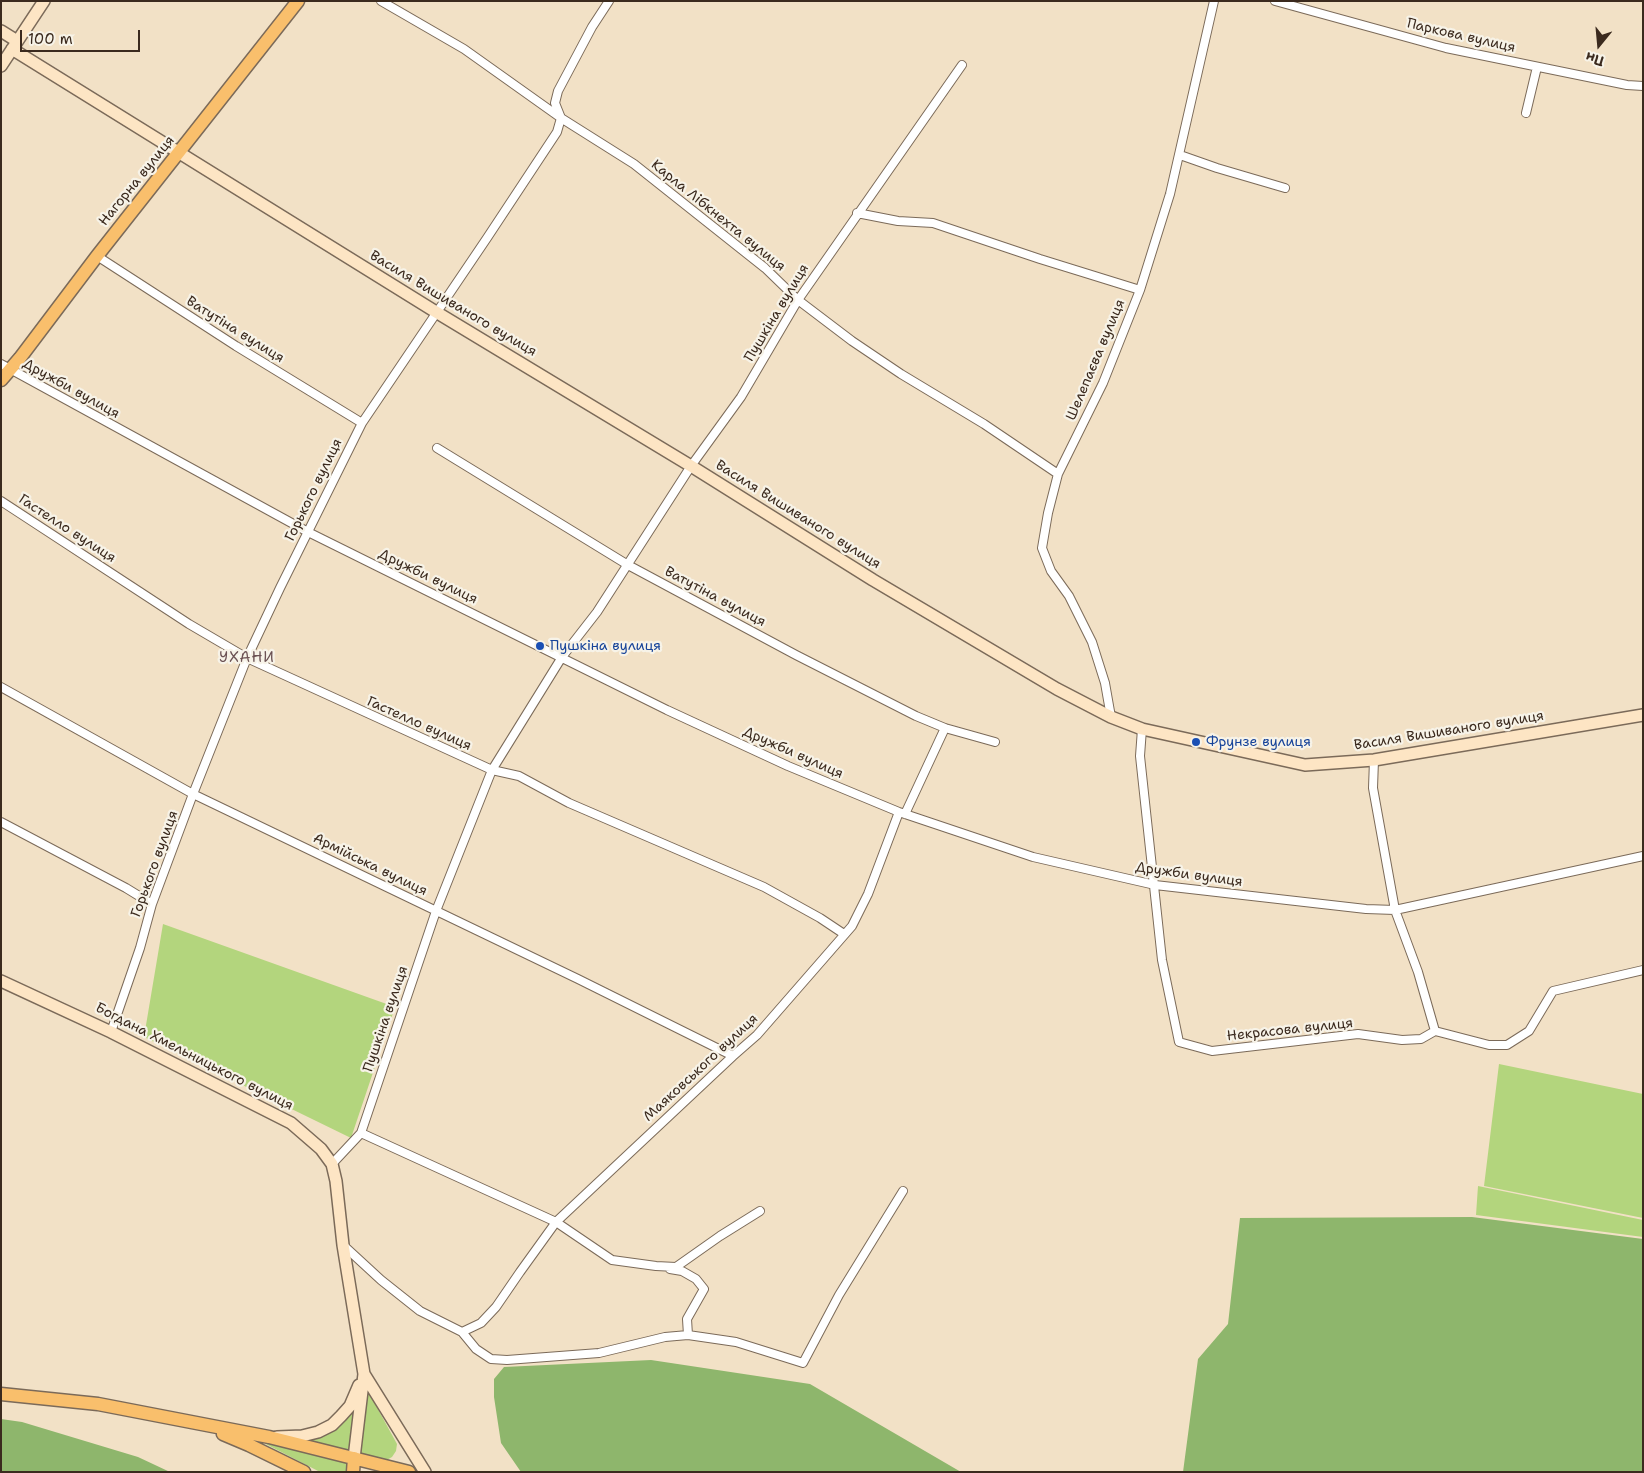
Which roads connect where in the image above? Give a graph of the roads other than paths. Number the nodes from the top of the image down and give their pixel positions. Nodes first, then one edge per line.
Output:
1 (44, 1) edge
2 (298, 1) edge
3 (382, 1) edge
4 (609, 1) edge
5 (1214, 1) edge
6 (1275, 1) edge
7 (1, 31) edge
8 (15, 45) junction
9 (962, 65) dead end
10 (1, 66) edge
11 (1537, 67) junction
12 (1643, 86) edge
13 (1526, 113) dead end
14 (561, 118) junction
15 (180, 153) junction
16 (1180, 155) junction
17 (1284, 188) dead end
18 (857, 213) junction
19 (96, 256) junction
20 (1140, 290) junction
21 (798, 300) junction
22 (436, 312) junction
23 (6, 367) edge
24 (1, 380) edge
25 (362, 423) junction
26 (437, 448) dead end
27 (691, 466) junction
28 (1058, 474) junction
29 (1, 501) edge
30 (308, 532) junction
31 (628, 565) junction
32 (562, 657) junction
33 (247, 658) junction
34 (1, 687) edge
35 (1643, 715) edge
36 (1111, 717) junction
37 (945, 728) junction
38 (1142, 729) junction
39 (995, 742) dead end
40 (1374, 760) junction
41 (492, 770) junction
42 (194, 794) junction
43 (902, 813) junction
44 (1, 822) edge
45 (1643, 856) edge
46 (1154, 885) junction
47 (152, 904) junction
48 (1395, 910) junction
49 (436, 911) junction
50 (844, 934) junction
51 (1643, 970) edge
52 (1, 981) edge
53 (1435, 1031) junction
54 (111, 1032) junction
55 (733, 1056) junction
56 (361, 1133) junction
57 (332, 1164) junction
58 (903, 1191) dead end
59 (760, 1211) dead end
60 (556, 1222) junction
61 (343, 1245) junction
62 (656, 1266) junction
63 (462, 1332) junction
64 (688, 1335) junction
65 (364, 1374) junction
66 (1, 1394) edge
67 (195, 1423) junction
68 (269, 1437) junction
69 (354, 1458) junction
70 (304, 1472) edge
71 (353, 1472) edge
72 (409, 1472) edge
73 (425, 1472) edge

1 - 8 street
2 - 15 main road, Нагорна вулиця
3 - 14 street, Карла Лібкнехта вулиця
4 - 14 street
5 - 16 street, Шелепаєва вулиця
6 - 11 street, Паркова вулиця
7 - 8 street, Василя Вишиваного вулиця
8 - 10 street
8 - 15 street, Василя Вишиваного вулиця
9 - 18 street, Пушкіна вулиця
11 - 12 street, Паркова вулиця
11 - 13 street
14 - 21 street, Карла Лібкнехта вулиця
14 - 22 street, Горького вулиця
15 - 19 main road, Нагорна вулиця
15 - 22 street, Василя Вишиваного вулиця
16 - 17 street
16 - 20 street, Шелепаєва вулиця
18 - 20 street
18 - 21 street, Пушкіна вулиця
19 - 23 main road, Нагорна вулиця
19 - 25 street, Ватутіна вулиця
20 - 28 street, Шелепаєва вулиця
21 - 27 street, Пушкіна вулиця
21 - 28 street, Карла Лібкнехта вулиця
22 - 25 street, Горького вулиця
22 - 27 street, Василя Вишиваного вулиця
23 - 24 main road, Нагорна вулиця
23 - 30 street, Дружби вулиця
25 - 30 street, Горького вулиця
26 - 31 street, Ватутіна вулиця
27 - 31 street, Пушкіна вулиця
27 - 36 street, Василя Вишиваного вулиця
28 - 36 street, Шелепаєва вулиця
29 - 33 street, Гастелло вулиця
30 - 32 street, Дружби вулиця
30 - 33 street, Горького вулиця
31 - 32 street, Пушкіна вулиця
31 - 37 street, Ватутіна вулиця
32 - 41 street, Пушкіна вулиця
32 - 43 street, Дружби вулиця
33 - 41 street, Гастелло вулиця
33 - 42 street, Горького вулиця
34 - 42 street, Армійська вулиця
35 - 40 street, Василя Вишиваного вулиця
36 - 38 street, Василя Вишиваного вулиця
37 - 39 street, Ватутіна вулиця
37 - 43 street, Маяковського вулиця
38 - 40 street, Василя Вишиваного вулиця
38 - 46 street
40 - 48 street
41 - 49 street, Пушкіна вулиця
41 - 50 street, Гастелло вулиця
42 - 47 street, Горького вулиця
42 - 49 street, Армійська вулиця
43 - 46 street, Дружби вулиця
43 - 50 street, Маяковського вулиця
44 - 47 street
45 - 48 street, Дружби вулиця
46 - 48 street, Дружби вулиця
46 - 53 street, Некрасова вулиця
47 - 54 street, Горького вулиця
48 - 53 street
49 - 55 street, Армійська вулиця
49 - 56 street, Пушкіна вулиця
50 - 55 street, Маяковського вулиця
51 - 53 street
52 - 54 street, Богдана Хмельницького вулиця
54 - 57 street, Богдана Хмельницького вулиця
55 - 60 street, Маяковського вулиця
56 - 57 street, Пушкіна вулиця
56 - 60 street
57 - 61 street, Богдана Хмельницького вулиця
58 - 64 street
59 - 62 street
60 - 62 street
60 - 63 street, Маяковського вулиця
61 - 63 street
61 - 65 street, Богдана Хмельницького вулиця
62 - 64 street
63 - 64 street
65 - 68 street
65 - 69 street
65 - 73 street
66 - 67 main road
67 - 68 main road
67 - 70 main road
68 - 69 main road
69 - 71 main road
69 - 72 main road

